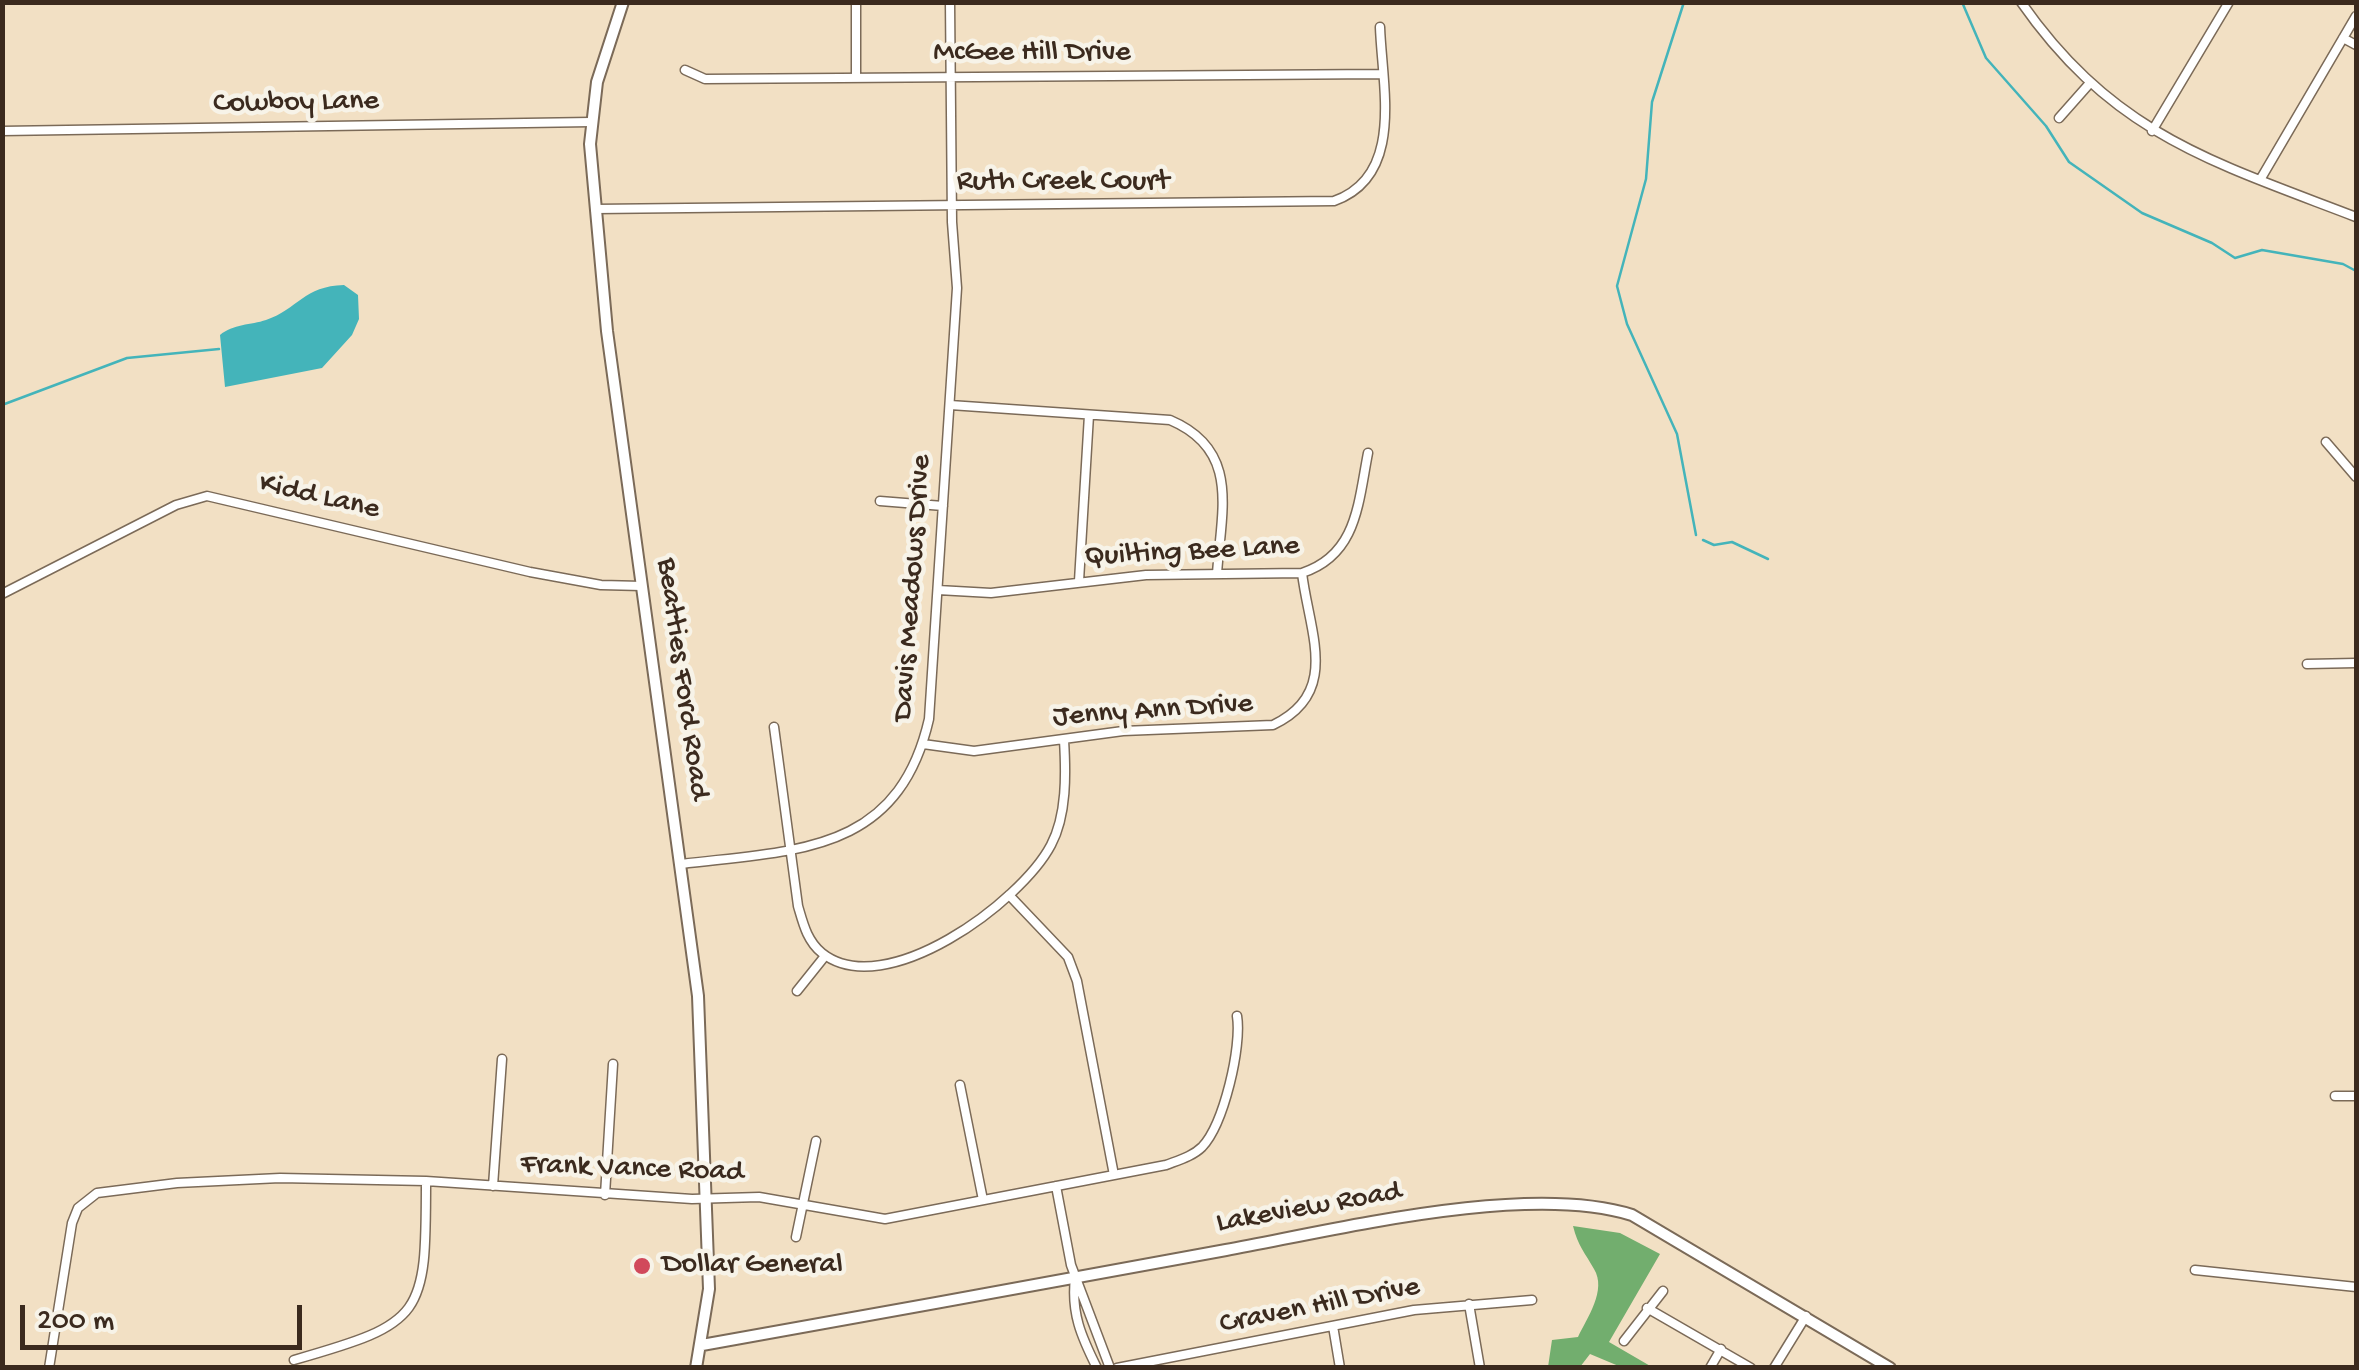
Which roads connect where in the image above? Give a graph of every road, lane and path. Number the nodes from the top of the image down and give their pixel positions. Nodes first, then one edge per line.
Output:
1 (623, 2) edge
2 (856, 2) edge
3 (950, 2) edge
4 (2021, 2) edge
5 (2228, 2) edge
6 (2356, 16) edge
7 (1380, 26) dead end
8 (2343, 38) junction
9 (2356, 45) edge
10 (685, 70) dead end
11 (1382, 74) junction
12 (950, 77) junction
13 (856, 78) junction
14 (2090, 83) junction
15 (2059, 118) dead end
16 (590, 122) junction
17 (2, 131) edge
18 (2152, 132) junction
19 (2260, 180) junction
20 (952, 206) junction
21 (595, 209) junction
22 (2356, 217) edge
23 (950, 405) junction
24 (1089, 414) junction
25 (2326, 442) dead end
26 (1368, 453) dead end
27 (2356, 477) edge
28 (880, 501) dead end
29 (943, 506) junction
30 (1302, 573) junction
31 (1217, 574) junction
32 (1079, 580) junction
33 (642, 586) junction
34 (938, 590) junction
35 (2, 594) edge
36 (2356, 663) edge
37 (2307, 664) dead end
38 (774, 727) dead end
39 (1064, 740) junction
40 (923, 744) junction
41 (792, 850) junction
42 (682, 864) junction
43 (1009, 895) junction
44 (825, 956) junction
45 (797, 991) dead end
46 (1237, 1016) dead end
47 (502, 1059) dead end
48 (612, 1064) dead end
49 (960, 1085) dead end
50 (2334, 1096) dead end
51 (2356, 1096) edge
52 (816, 1140) dead end
53 (1114, 1174) junction
54 (426, 1182) junction
55 (493, 1186) junction
56 (1056, 1186) junction
57 (605, 1195) junction
58 (707, 1199) junction
59 (983, 1200) junction
60 (803, 1205) junction
61 (796, 1237) dead end
62 (2194, 1270) dead end
63 (1075, 1278) junction
64 (2356, 1288) edge
65 (1663, 1290) dead end
66 (1532, 1300) dead end
67 (1469, 1304) junction
68 (1648, 1308) junction
69 (1806, 1316) junction
70 (1333, 1326) junction
71 (1624, 1342) dead end
72 (702, 1345) junction
73 (1721, 1349) junction
74 (1198, 1353) junction
75 (294, 1360) dead end
76 (50, 1368) edge
77 (696, 1368) edge
78 (1096, 1368) edge
79 (1114, 1368) edge
80 (1201, 1368) edge
81 (1340, 1368) edge
82 (1480, 1368) edge
83 (1710, 1368) edge
84 (1751, 1368) edge
85 (1774, 1368) edge
86 (1890, 1368) edge

1 - 16 main road, Beatties Ford Road
2 - 13 street
3 - 12 street, Davis Meadows Drive
4 - 14 street
5 - 18 street
6 - 8 street
7 - 11 street, Ruth Creek Court
8 - 9 street
8 - 19 street
10 - 13 street, McGee Hill Drive
11 - 12 street, McGee Hill Drive
11 - 20 street, Ruth Creek Court
12 - 13 street, McGee Hill Drive
12 - 20 street, Davis Meadows Drive
14 - 15 street
14 - 18 street
16 - 17 street, Cowboy Lane
16 - 21 main road, Beatties Ford Road
18 - 19 street
19 - 22 street
20 - 21 street, Ruth Creek Court
20 - 23 street, Davis Meadows Drive
21 - 33 main road, Beatties Ford Road
23 - 24 street
23 - 29 street, Davis Meadows Drive
24 - 31 street
24 - 32 street
25 - 27 street
26 - 30 street, Quilting Bee Lane
28 - 29 street
29 - 34 street, Davis Meadows Drive
30 - 31 street, Quilting Bee Lane
30 - 39 street, Jenny Ann Drive
31 - 32 street, Quilting Bee Lane
32 - 34 street, Quilting Bee Lane
33 - 35 street, Kidd Lane
33 - 42 main road, Beatties Ford Road
34 - 40 street, Davis Meadows Drive
36 - 37 street
38 - 41 street
39 - 40 street, Jenny Ann Drive
39 - 43 street
40 - 41 street, Davis Meadows Drive
41 - 42 street, Davis Meadows Drive
41 - 44 street
42 - 58 main road, Beatties Ford Road
43 - 44 street
43 - 53 street
44 - 45 street
46 - 53 street, Frank Vance Road
47 - 55 street
48 - 57 street
49 - 59 street
50 - 51 street
52 - 60 street
53 - 56 street, Frank Vance Road
54 - 55 street, Frank Vance Road
54 - 75 street
54 - 76 street, Frank Vance Road
55 - 57 street, Frank Vance Road
56 - 59 street, Frank Vance Road
56 - 63 street
57 - 58 street, Frank Vance Road
58 - 60 street, Frank Vance Road
58 - 72 main road, Beatties Ford Road
59 - 60 street, Frank Vance Road
60 - 61 street
62 - 64 street
63 - 69 main road, Lakeview Road
63 - 72 main road, Lakeview Road
63 - 78 street
63 - 79 street
65 - 68 street
66 - 67 street, Craven Hill Drive
67 - 70 street, Craven Hill Drive
67 - 82 street
68 - 71 street
68 - 73 street
69 - 85 street
69 - 86 main road, Lakeview Road
70 - 74 street, Craven Hill Drive
70 - 81 street
72 - 77 main road, Beatties Ford Road
73 - 83 street
73 - 84 street
74 - 79 street, Craven Hill Drive
74 - 80 street

